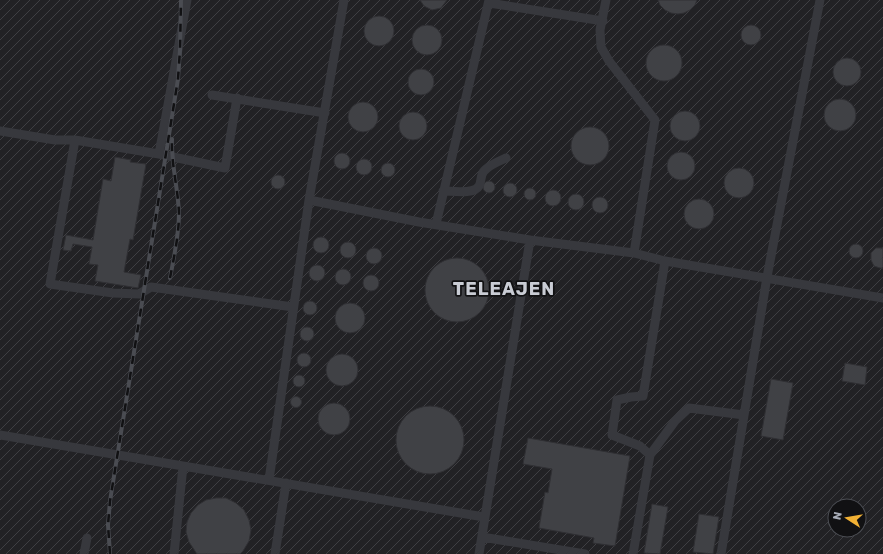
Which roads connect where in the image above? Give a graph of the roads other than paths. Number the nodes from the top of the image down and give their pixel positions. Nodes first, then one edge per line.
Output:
1 (187, 0) edge
2 (344, 0) edge
3 (606, 0) edge
4 (820, 0) edge
5 (489, 2) edge
6 (603, 21) junction
7 (212, 95) dead end
8 (238, 98) junction
9 (325, 113) junction
10 (0, 131) edge
11 (75, 140) junction
12 (159, 154) junction
13 (506, 158) dead end
14 (443, 191) junction
15 (309, 200) junction
16 (436, 224) junction
17 (530, 240) junction
18 (634, 252) junction
19 (665, 261) junction
20 (767, 277) junction
21 (883, 298) edge
22 (293, 307) junction
23 (744, 415) junction
24 (0, 435) edge
25 (650, 455) junction
26 (183, 466) junction
27 (269, 480) junction
28 (286, 483) junction
29 (484, 517) junction
30 (482, 537) junction
31 (87, 538) dead end
32 (84, 554) edge
33 (174, 554) edge
34 (275, 554) edge
35 (479, 554) edge
36 (585, 554) edge
37 (633, 554) edge
38 (721, 554) edge

1 - 12 lane
2 - 9 lane
3 - 6 lane
4 - 20 lane
5 - 6 lane
5 - 14 lane
6 - 18 lane
7 - 8 lane
8 - 9 lane
8 - 12 lane
9 - 15 lane
10 - 11 lane
11 - 12 lane
11 - 22 lane
13 - 14 lane
14 - 16 lane
15 - 16 lane
15 - 22 lane
16 - 17 lane
17 - 18 lane
17 - 29 lane
18 - 19 lane
19 - 20 lane
19 - 25 lane
20 - 21 lane
20 - 23 lane
22 - 27 lane
23 - 25 lane
23 - 38 lane
24 - 26 lane
25 - 37 lane
26 - 27 lane
26 - 33 lane
27 - 28 lane
28 - 29 lane
28 - 34 lane
29 - 30 lane
30 - 35 lane
30 - 36 lane
31 - 32 lane

